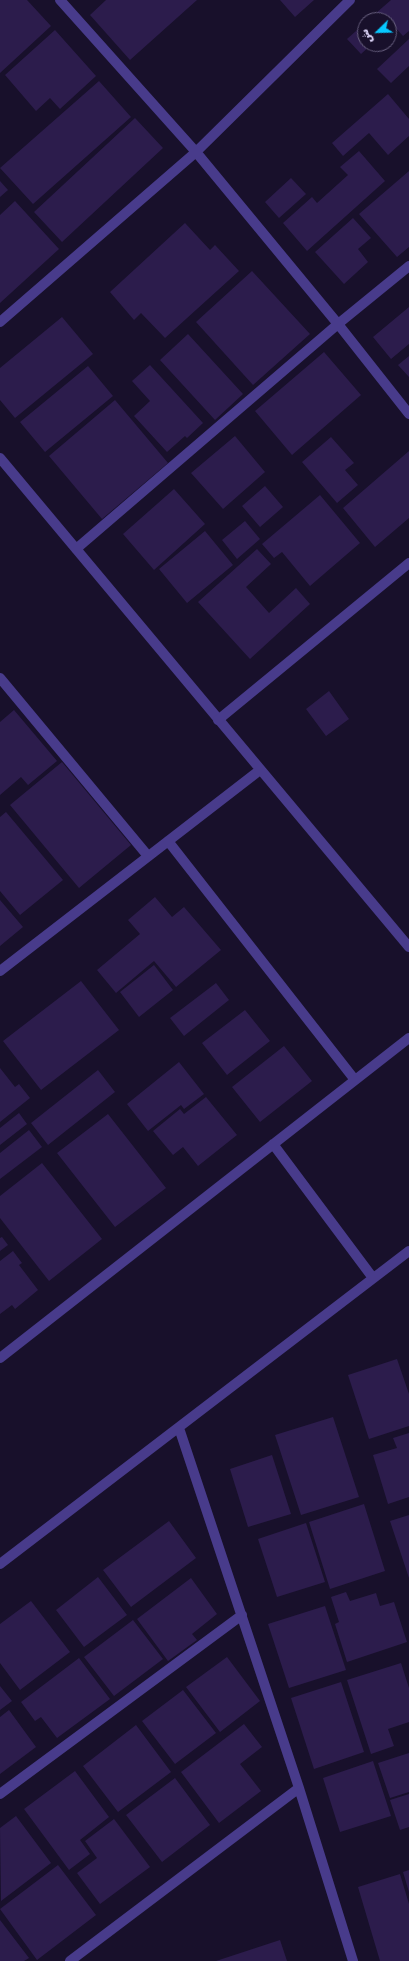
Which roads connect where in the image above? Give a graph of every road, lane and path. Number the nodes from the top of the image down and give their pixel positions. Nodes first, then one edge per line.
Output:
1 (60, 0) edge
2 (350, 0) edge
3 (196, 152) junction
4 (409, 266) edge
5 (0, 322) edge
6 (338, 324) junction
7 (409, 414) edge
8 (0, 458) edge
9 (76, 549) junction
10 (409, 563) edge
11 (0, 678) edge
12 (218, 720) junction
13 (260, 770) junction
14 (168, 841) junction
15 (148, 856) junction
16 (409, 947) edge
17 (0, 971) edge
18 (409, 1038) edge
19 (355, 1080) junction
20 (273, 1144) junction
21 (409, 1251) edge
22 (373, 1278) junction
23 (0, 1358) edge
24 (179, 1428) junction
25 (0, 1564) edge
26 (242, 1615) junction
27 (299, 1788) junction
28 (0, 1794) edge
29 (70, 1961) edge
30 (353, 1961) edge

1 - 3 street
2 - 3 street
3 - 5 street
3 - 6 street
4 - 6 street
6 - 7 street
6 - 9 street
8 - 9 street
9 - 12 street
10 - 12 street
11 - 15 street
12 - 13 street
13 - 14 street
13 - 16 street
14 - 15 street
14 - 19 street
15 - 17 street
18 - 19 street
19 - 20 street
20 - 22 street
20 - 23 street
21 - 22 street
22 - 24 street
24 - 25 street
24 - 26 street
26 - 27 street
26 - 28 street
27 - 29 street
27 - 30 street

